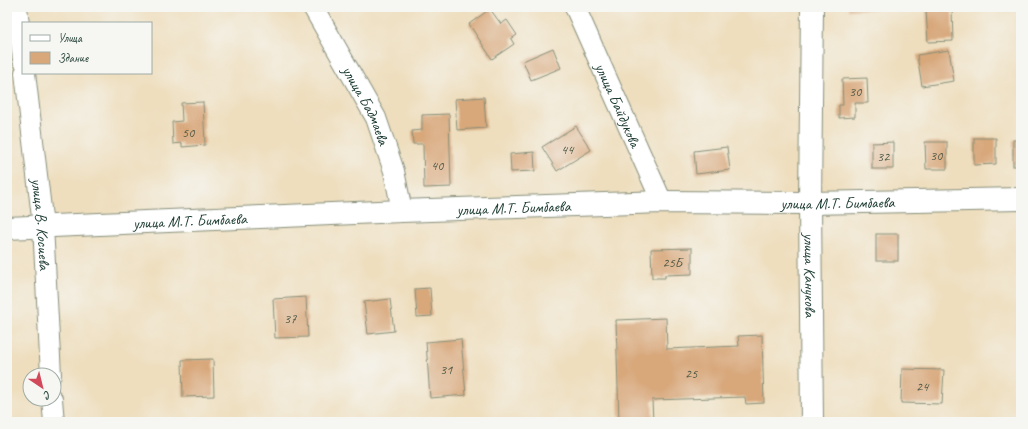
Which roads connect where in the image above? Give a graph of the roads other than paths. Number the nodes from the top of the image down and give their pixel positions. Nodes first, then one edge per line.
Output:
1 (17, 7) edge
2 (313, 7) edge
3 (575, 7) edge
4 (812, 7) edge
5 (22, 51) edge
6 (25, 74) edge
7 (1021, 199) edge
8 (662, 202) junction
9 (810, 203) junction
10 (402, 211) junction
11 (43, 226) junction
12 (7, 228) edge
13 (51, 367) edge
14 (53, 407) edge
15 (54, 422) edge
16 (812, 422) edge

1 - 5 street
2 - 10 street, улица Бадмаева
3 - 8 street, улица Байдукова
4 - 9 main road, улица Канукова
6 - 11 street, улица В. Косиева
7 - 9 main road, улица М.Т. Бимбаева
8 - 9 main road, улица М.Т. Бимбаева
8 - 10 main road, улица М.Т. Бимбаева
9 - 16 main road, улица Канукова
10 - 11 main road, улица М.Т. Бимбаева
11 - 12 main road, улица М.Т. Бимбаева
11 - 13 street, улица В. Косиева
14 - 15 street

